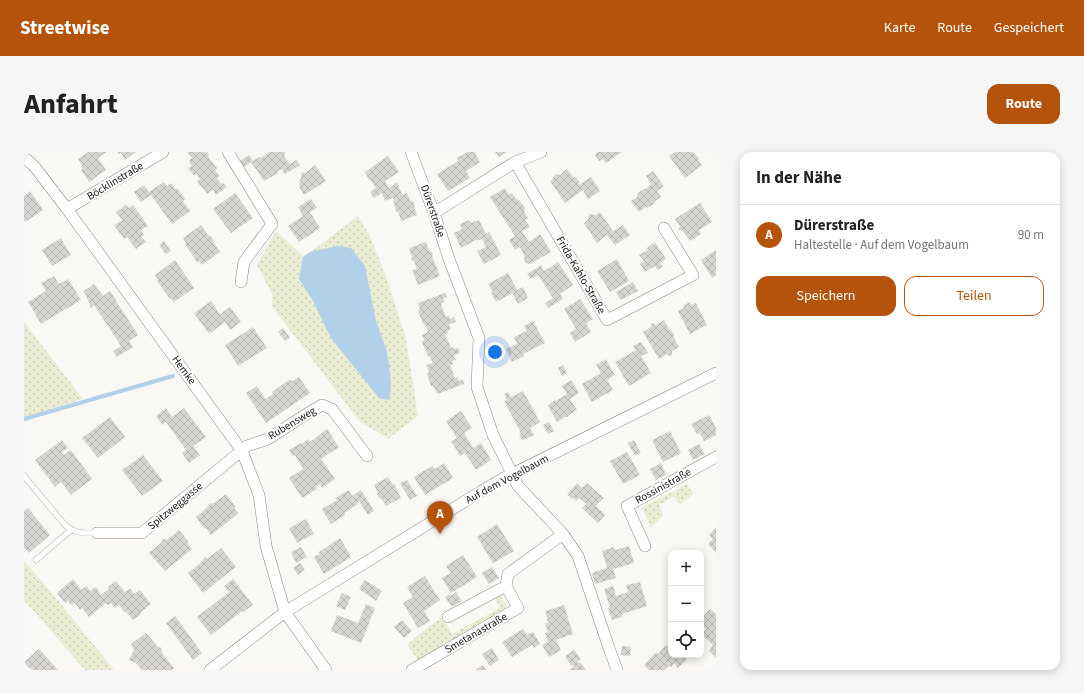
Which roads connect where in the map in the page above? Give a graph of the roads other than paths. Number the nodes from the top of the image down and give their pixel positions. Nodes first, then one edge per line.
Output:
1 (163, 152) edge
2 (228, 152) edge
3 (412, 152) edge
4 (541, 152) edge
5 (24, 157) edge
6 (516, 162) junction
7 (67, 209) junction
8 (434, 213) junction
9 (664, 228) dead end
10 (241, 282) dead end
11 (716, 373) edge
12 (242, 451) junction
13 (367, 456) dead end
14 (716, 457) edge
15 (513, 474) junction
16 (24, 476) edge
17 (71, 530) junction
18 (97, 533) joint
19 (562, 534) junction
20 (646, 546) dead end
21 (36, 560) dead end
22 (506, 586) junction
23 (284, 612) junction
24 (448, 617) dead end
25 (210, 670) edge
26 (326, 670) edge
27 (412, 670) edge
28 (617, 670) edge

1 - 7 street, Böcklinstraße
2 - 10 street
3 - 8 street, Dürerstraße
4 - 6 street
5 - 7 street, Hemke
6 - 8 street
6 - 9 street, Frida-Kahlo-Straße
7 - 12 street, Hemke
8 - 15 street, Dürerstraße
11 - 15 street, Auf dem Vogelbaum
12 - 13 street, Rubensweg
12 - 18 street, Spitzweggasse
12 - 23 street, Hemke
14 - 20 street, Rossinistraße
15 - 19 street
15 - 23 street, Auf dem Vogelbaum
16 - 17 lane
17 - 18 lane
17 - 21 lane
19 - 22 street
19 - 28 street
22 - 24 street
22 - 27 street, Smetanastraße
23 - 25 street, Auf dem Vogelbaum
23 - 26 street

